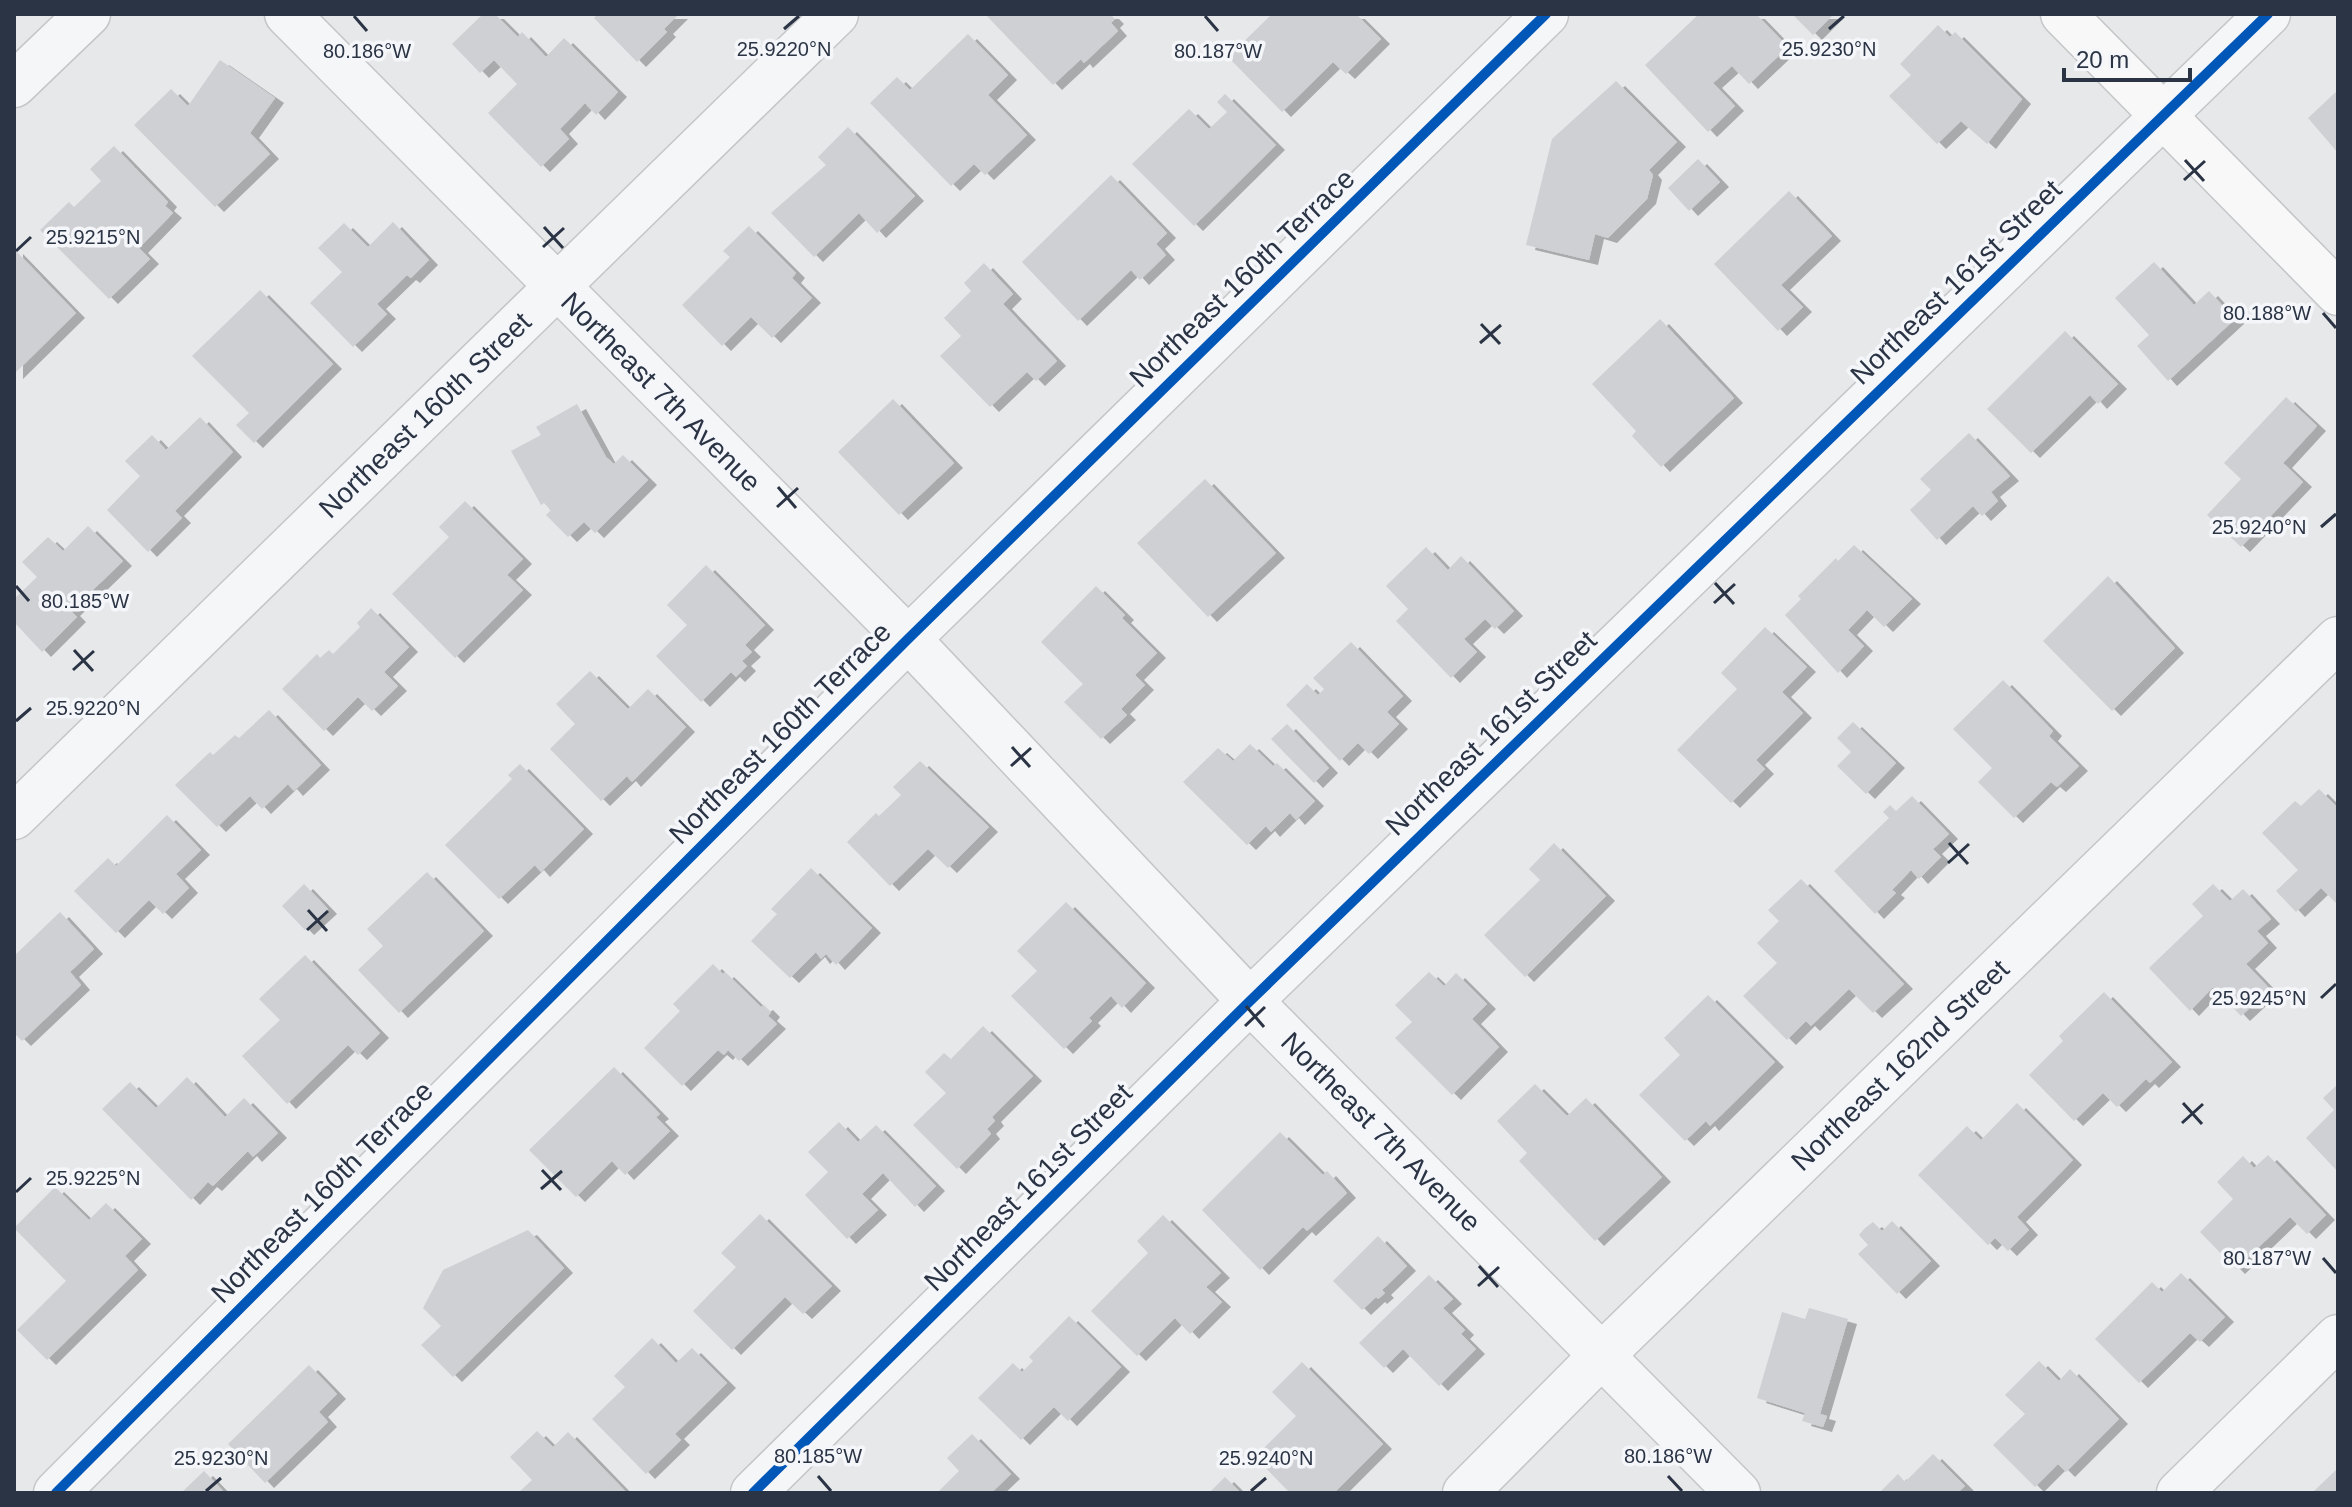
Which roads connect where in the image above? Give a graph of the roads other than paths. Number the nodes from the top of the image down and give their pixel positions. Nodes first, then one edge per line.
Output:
1 (88, 14) edge
2 (287, 14) edge
3 (836, 14) edge
4 (1546, 14) edge
5 (2063, 14) edge
6 (2268, 14) edge
7 (14, 85) edge
8 (2163, 115) junction
9 (556, 287) junction
10 (2338, 293) edge
11 (908, 639) junction
12 (2338, 639) edge
13 (14, 817) edge
14 (1250, 1001) junction
15 (2338, 1337) edge
16 (1603, 1354) junction
17 (56, 1493) edge
18 (753, 1493) edge
19 (1465, 1493) edge
20 (1738, 1493) edge
21 (2179, 1493) edge

1 - 7 street
2 - 9 street, Northeast 7th Avenue
3 - 9 street, Northeast 160th Street
4 - 11 street, Northeast 160th Terrace
5 - 8 main road
6 - 8 street, Northeast 161st Street
8 - 10 main road
8 - 14 street, Northeast 161st Street
9 - 11 street, Northeast 7th Avenue
9 - 13 street, Northeast 160th Street
11 - 14 street, Northeast 7th Avenue
11 - 17 street, Northeast 160th Terrace
12 - 16 street, Northeast 162nd Street
14 - 16 street, Northeast 7th Avenue
14 - 18 street, Northeast 161st Street
15 - 21 street
16 - 19 street, Northeast 162nd Street
16 - 20 street, Northeast 7th Avenue

